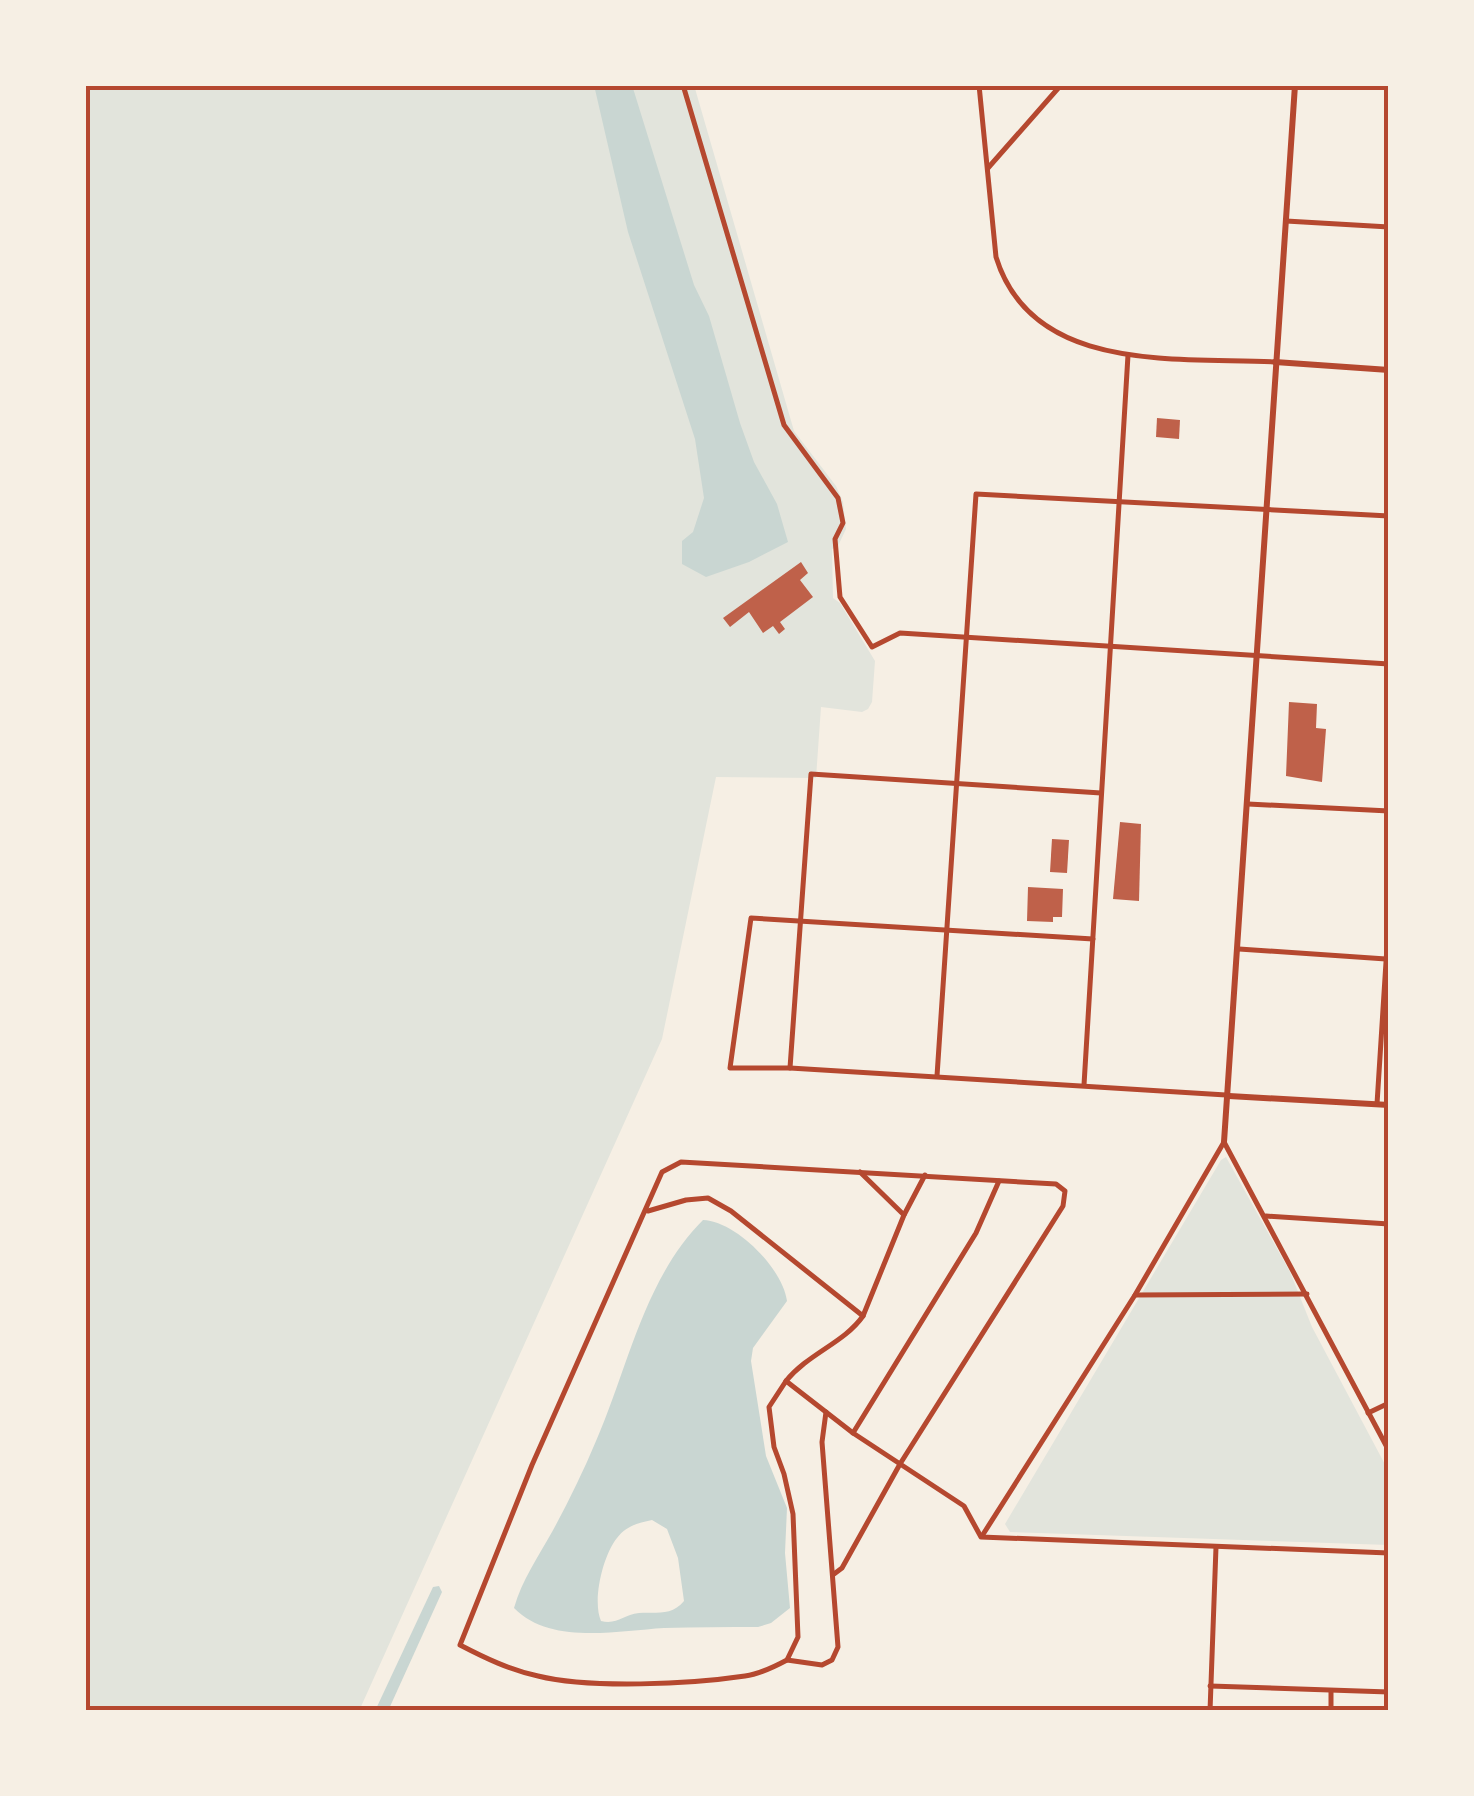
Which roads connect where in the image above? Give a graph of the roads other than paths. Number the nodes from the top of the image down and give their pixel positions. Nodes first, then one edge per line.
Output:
1 (683, 85) edge
2 (979, 85) edge
3 (1061, 85) edge
4 (1295, 85) edge
5 (988, 168) junction
6 (1283, 220) junction
7 (1389, 227) edge
8 (1128, 354) junction
9 (1275, 362) junction
10 (1389, 370) edge
11 (1119, 500) junction
12 (1267, 509) junction
13 (1389, 516) edge
14 (965, 637) junction
15 (1111, 646) junction
16 (1258, 657) junction
17 (1389, 664) edge
18 (956, 784) junction
19 (1102, 793) junction
20 (1248, 804) junction
21 (1389, 811) edge
22 (1389, 915) edge
23 (800, 920) junction
24 (947, 930) junction
25 (1094, 940) junction
26 (1239, 950) junction
27 (1388, 959) edge
28 (790, 1068) junction
29 (937, 1076) junction
30 (1084, 1086) junction
31 (1229, 1096) junction
32 (1377, 1104) junction
33 (1389, 1105) edge
34 (1224, 1142) junction
35 (860, 1172) junction
36 (925, 1175) junction
37 (999, 1181) junction
38 (647, 1212) junction
39 (904, 1215) junction
40 (1266, 1216) junction
41 (1389, 1224) edge
42 (1308, 1294) junction
43 (1135, 1295) junction
44 (864, 1316) junction
45 (786, 1381) junction
46 (1389, 1403) edge
47 (826, 1412) junction
48 (1368, 1413) junction
49 (853, 1434) junction
50 (1389, 1451) edge
51 (900, 1464) junction
52 (981, 1537) junction
53 (1216, 1547) junction
54 (1389, 1554) edge
55 (834, 1574) junction
56 (787, 1660) junction
57 (1210, 1686) junction
58 (1331, 1691) junction
59 (1389, 1692) edge
60 (1210, 1711) edge
61 (1331, 1711) edge

1 - 14 street
2 - 5 street
3 - 5 street
4 - 6 street
5 - 8 street
6 - 7 street
6 - 9 street
8 - 9 street
8 - 11 street
9 - 10 street
9 - 12 street
11 - 12 street
11 - 14 street
11 - 15 street
12 - 13 street
12 - 16 street
14 - 15 street
14 - 18 street
15 - 16 street
15 - 19 street
16 - 17 street
16 - 20 street
18 - 19 street
18 - 23 street
18 - 24 street
19 - 25 street
20 - 21 street
20 - 26 street
22 - 27 street
23 - 24 street
23 - 28 street
23 - 28 street
24 - 25 street
24 - 29 street
25 - 30 street
26 - 27 street
26 - 31 street
27 - 32 street
28 - 29 street
29 - 30 street
30 - 31 street
31 - 32 street
31 - 34 street
32 - 33 street
34 - 40 street
34 - 43 street
35 - 36 street
35 - 38 street
35 - 39 street
36 - 37 street
36 - 39 street
37 - 49 street
37 - 51 street
38 - 44 street
38 - 56 street
39 - 44 street
40 - 41 street
40 - 42 street
42 - 43 street
42 - 48 street
43 - 52 street
44 - 45 street
45 - 47 street
45 - 56 street
46 - 48 street
47 - 49 street
47 - 55 street
48 - 50 street
49 - 51 street
51 - 52 street
51 - 55 street
52 - 53 street
53 - 54 street
53 - 57 street
55 - 56 street
57 - 58 street
57 - 60 street
58 - 59 street
58 - 61 street

